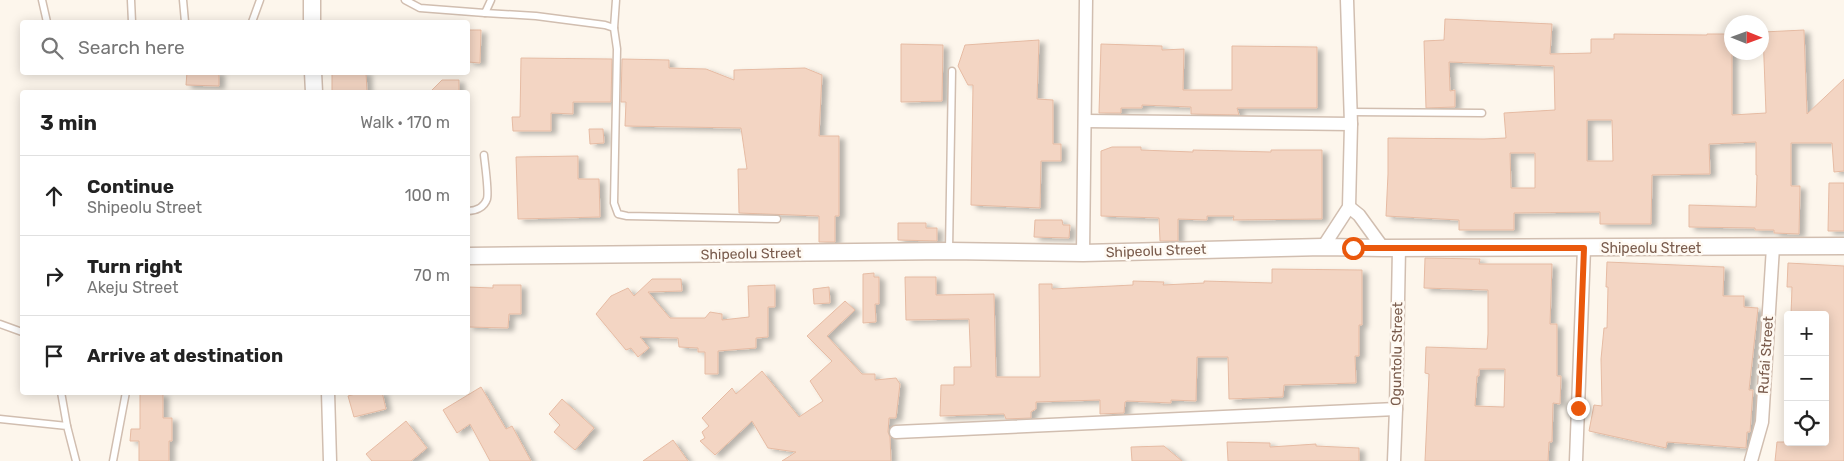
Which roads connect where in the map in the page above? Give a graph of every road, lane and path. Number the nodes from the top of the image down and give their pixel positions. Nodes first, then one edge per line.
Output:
1 (42, 0) edge
2 (131, 0) edge
3 (183, 0) edge
4 (260, 0) edge
5 (312, 0) edge
6 (405, 0) edge
7 (491, 0) edge
8 (616, 0) edge
9 (1086, 0) edge
10 (1347, 0) edge
11 (485, 13) junction
12 (47, 20) edge
13 (132, 20) edge
14 (185, 20) edge
15 (253, 20) edge
16 (312, 20) edge
17 (614, 28) junction
18 (952, 71) dead end
19 (313, 75) edge
20 (314, 90) edge
21 (1482, 113) dead end
22 (1351, 118) junction
23 (1085, 121) junction
24 (484, 155) dead end
25 (1349, 207) junction
26 (470, 211) edge
27 (777, 219) dead end
28 (1323, 246) junction
29 (1844, 246) edge
30 (1773, 247) junction
31 (1391, 248) junction
32 (1584, 248) junction
33 (949, 252) junction
34 (1083, 253) junction
35 (470, 256) edge
36 (0, 324) edge
37 (20, 331) edge
38 (62, 395) edge
39 (125, 395) edge
40 (328, 395) edge
41 (1396, 409) junction
42 (0, 419) edge
43 (67, 426) junction
44 (896, 432) dead end
45 (76, 461) edge
46 (113, 461) edge
47 (330, 461) edge
48 (1394, 461) edge
49 (1576, 461) edge
50 (1752, 461) edge

1 - 12 lane
2 - 13 lane
3 - 14 lane
4 - 15 lane
5 - 16 street
6 - 11 lane
7 - 11 lane
8 - 17 lane
9 - 23 street
10 - 22 street
11 - 17 lane
17 - 27 lane
18 - 33 lane
19 - 20 street
21 - 22 lane
22 - 23 street
22 - 25 street
23 - 34 street
24 - 26 lane
25 - 28 street
25 - 31 street
28 - 31 street, Shipeolu Street
28 - 34 street, Shipeolu Street
29 - 30 street, Shipeolu Street
30 - 32 street, Shipeolu Street
30 - 50 street, Rufai Street
31 - 32 street, Shipeolu Street
31 - 41 street, Oguntolu Street
32 - 49 street
33 - 34 street, Shipeolu Street
33 - 35 street, Shipeolu Street
36 - 37 lane
38 - 43 lane
39 - 46 lane
40 - 47 street
41 - 44 street
41 - 48 street, Oguntolu Street
42 - 43 lane
43 - 45 lane

